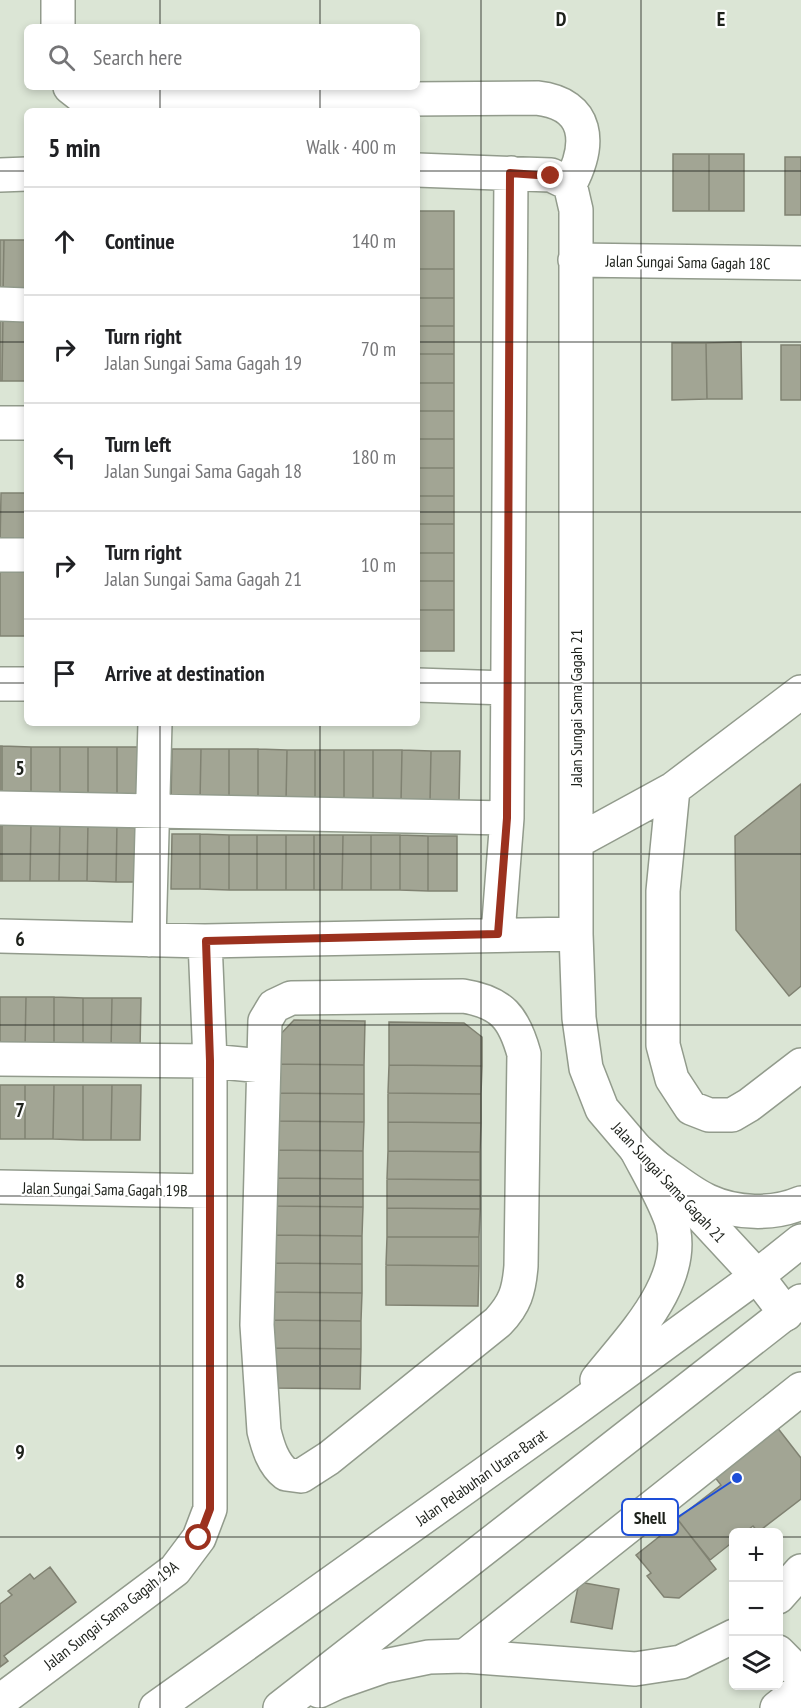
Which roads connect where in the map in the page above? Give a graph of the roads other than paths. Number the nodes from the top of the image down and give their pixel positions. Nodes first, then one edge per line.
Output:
1 (58, 0) edge
2 (58, 24) edge
3 (74, 90) edge
4 (420, 170) edge
5 (510, 173) junction
6 (0, 174) edge
7 (24, 174) edge
8 (570, 184) junction
9 (575, 260) junction
10 (801, 263) edge
11 (0, 304) edge
12 (24, 304) edge
13 (0, 423) edge
14 (24, 423) edge
15 (0, 555) edge
16 (24, 555) edge
17 (0, 684) edge
18 (24, 684) edge
19 (420, 685) edge
20 (507, 688) junction
21 (801, 692) edge
22 (155, 726) edge
23 (673, 789) junction
24 (0, 808) edge
25 (153, 812) junction
26 (507, 818) junction
27 (576, 842) junction
28 (498, 934) junction
29 (576, 934) junction
30 (0, 936) edge
31 (149, 940) junction
32 (206, 941) junction
33 (0, 1059) edge
34 (210, 1061) junction
35 (801, 1065) edge
36 (263, 1066) junction
37 (646, 1158) junction
38 (0, 1187) edge
39 (210, 1191) junction
40 (801, 1203) edge
41 (801, 1241) edge
42 (757, 1276) junction
43 (794, 1307) edge
44 (211, 1322) junction
45 (257, 1325) junction
46 (801, 1389) edge
47 (572, 1412) junction
48 (801, 1571) edge
49 (783, 1591) edge
50 (729, 1638) edge
51 (465, 1656) junction
52 (783, 1657) edge
53 (801, 1675) edge
54 (801, 1689) edge
55 (0, 1701) edge
56 (156, 1708) edge
57 (282, 1708) edge
58 (777, 1708) edge

1 - 2 street
3 - 8 street
4 - 5 street
5 - 8 street
5 - 20 street
6 - 7 street
8 - 9 street, Jalan Sungai Sama Gagah 21
9 - 10 street, Jalan Sungai Sama Gagah 18C
9 - 27 street, Jalan Sungai Sama Gagah 21
11 - 12 street
13 - 14 street
15 - 16 street
17 - 18 street
19 - 20 street
20 - 26 street
21 - 23 street
22 - 25 street
23 - 27 street
23 - 35 street
24 - 25 street
25 - 26 street
25 - 31 street
26 - 28 street
27 - 29 street, Jalan Sungai Sama Gagah 21
28 - 29 street
28 - 32 street
29 - 37 street, Jalan Sungai Sama Gagah 21
30 - 31 street
31 - 32 street
32 - 34 street, Jalan Sungai Sama Gagah 19A
33 - 34 street
34 - 36 street
34 - 39 street, Jalan Sungai Sama Gagah 19A
36 - 45 street
36 - 45 street
37 - 40 street
37 - 42 street, Jalan Sungai Sama Gagah 21
37 - 47 street
38 - 39 street, Jalan Sungai Sama Gagah 19B
39 - 44 street, Jalan Sungai Sama Gagah 19A
41 - 42 street, Jalan Pelabuhan Utara-Barat
42 - 43 street, Jalan Sungai Sama Gagah 21
42 - 47 street, Jalan Pelabuhan Utara-Barat
43 - 57 street
44 - 45 street
44 - 55 street, Jalan Sungai Sama Gagah 19A
46 - 51 street
47 - 56 street, Jalan Pelabuhan Utara-Barat
48 - 49 street
50 - 51 street
51 - 57 street
52 - 53 street
54 - 58 street

